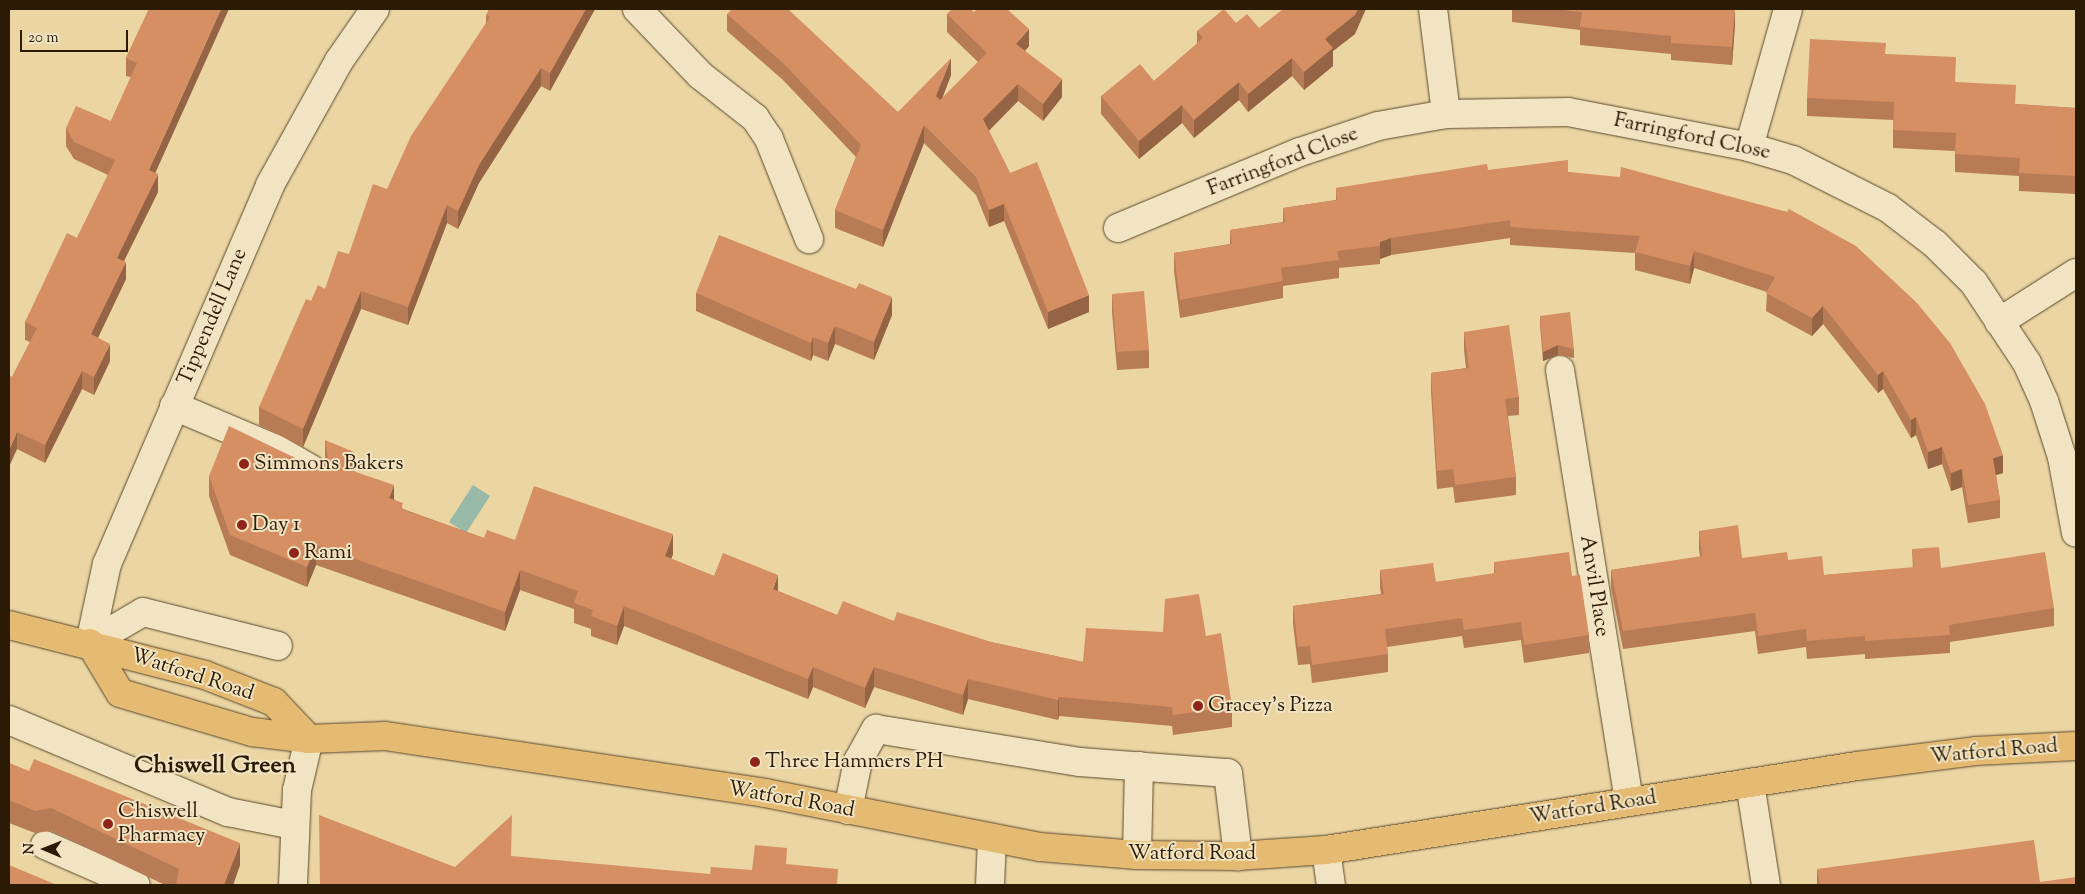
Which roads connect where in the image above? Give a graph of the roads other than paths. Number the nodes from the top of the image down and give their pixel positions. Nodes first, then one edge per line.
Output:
1 (375, 9) edge
2 (637, 9) edge
3 (1433, 9) edge
4 (1788, 9) edge
5 (1446, 114) junction
6 (1749, 147) junction
7 (1118, 228) dead end
8 (809, 239) dead end
9 (2076, 273) edge
10 (1999, 322) junction
11 (1560, 370) dead end
12 (174, 406) junction
13 (314, 471) edge
14 (2076, 533) edge
15 (9, 625) edge
16 (90, 643) junction
17 (278, 646) dead end
18 (9, 720) edge
19 (309, 739) junction
20 (2076, 746) edge
21 (1139, 766) junction
22 (1750, 783) junction
23 (1629, 802) junction
24 (848, 810) junction
25 (294, 825) junction
26 (992, 839) junction
27 (45, 845) dead end
28 (1326, 850) junction
29 (1137, 854) junction
30 (1238, 856) junction
31 (136, 885) edge
32 (293, 885) edge
33 (990, 885) edge
34 (1331, 885) edge
35 (1766, 885) edge

1 - 12 street, Tippendell Lane
2 - 8 street
3 - 5 street
4 - 6 street
5 - 6 street, Farringford Close
5 - 7 street, Farringford Close
6 - 10 street, Farringford Close
9 - 10 street
10 - 14 street, Farringford Close
11 - 23 street, Anvil Place
12 - 13 street
12 - 16 street, Tippendell Lane
15 - 16 main road, Watford Road
16 - 17 street
16 - 19 main road, Watford Road
16 - 19 main road, Watford Road
18 - 25 street
19 - 24 main road, Watford Road
19 - 25 street
20 - 22 main road, Watford Road
21 - 24 street
21 - 29 street
21 - 30 street
22 - 23 main road, Watford Road
22 - 35 street
23 - 28 main road, Watford Road
24 - 26 main road, Watford Road
25 - 32 street
26 - 29 main road, Watford Road
26 - 33 street
27 - 31 street
28 - 30 main road, Watford Road
28 - 34 street
29 - 30 main road, Watford Road

